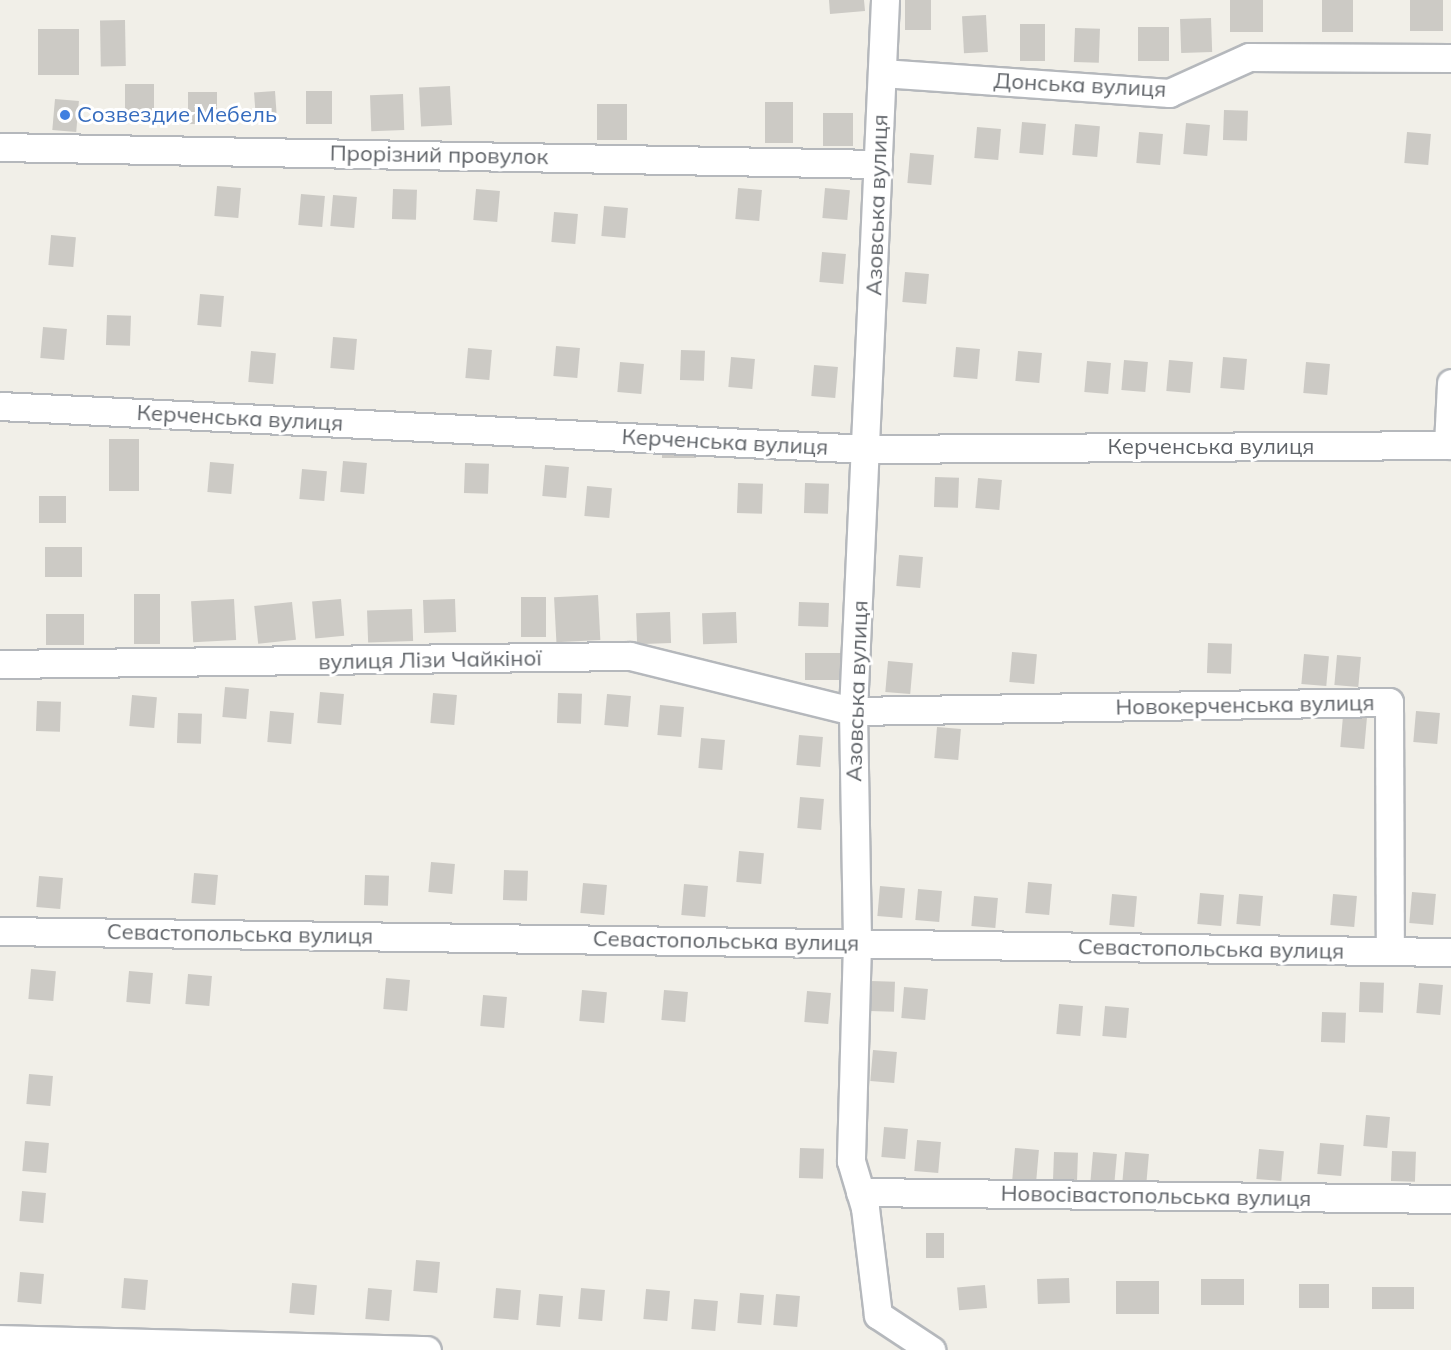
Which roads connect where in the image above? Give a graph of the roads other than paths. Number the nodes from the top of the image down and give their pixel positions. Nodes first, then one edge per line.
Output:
1 (885, 0) edge
2 (1451, 58) edge
3 (882, 73) junction
4 (0, 147) edge
5 (878, 164) junction
6 (1451, 383) edge
7 (0, 406) edge
8 (1450, 445) edge
9 (868, 449) junction
10 (0, 664) edge
11 (853, 711) junction
12 (0, 931) edge
13 (857, 943) junction
14 (1390, 951) junction
15 (1451, 952) edge
16 (860, 1192) junction
17 (1451, 1199) edge
18 (0, 1339) edge
19 (209, 1348) edge
20 (427, 1350) edge
21 (931, 1350) edge

1 - 3 street, Азовська вулиця
2 - 3 street, Донська вулиця
3 - 5 street, Азовська вулиця
4 - 5 street, Прорізний провулок
5 - 9 street, Азовська вулиця
6 - 8 street
7 - 9 street, Керченська вулиця
8 - 9 street, Керченська вулиця
9 - 11 street, Азовська вулиця
10 - 11 street, вулиця Лізи Чайкіної
11 - 13 street, Азовська вулиця
11 - 14 street, Новокерченська вулиця
12 - 13 street, Севастопольська вулиця
13 - 14 street, Севастопольська вулиця
13 - 16 street, Азовська вулиця
14 - 15 street, Севастопольська вулиця
16 - 17 street, Новосівастопольська вулиця
16 - 21 street, Азовська вулиця
18 - 19 street
19 - 20 street

